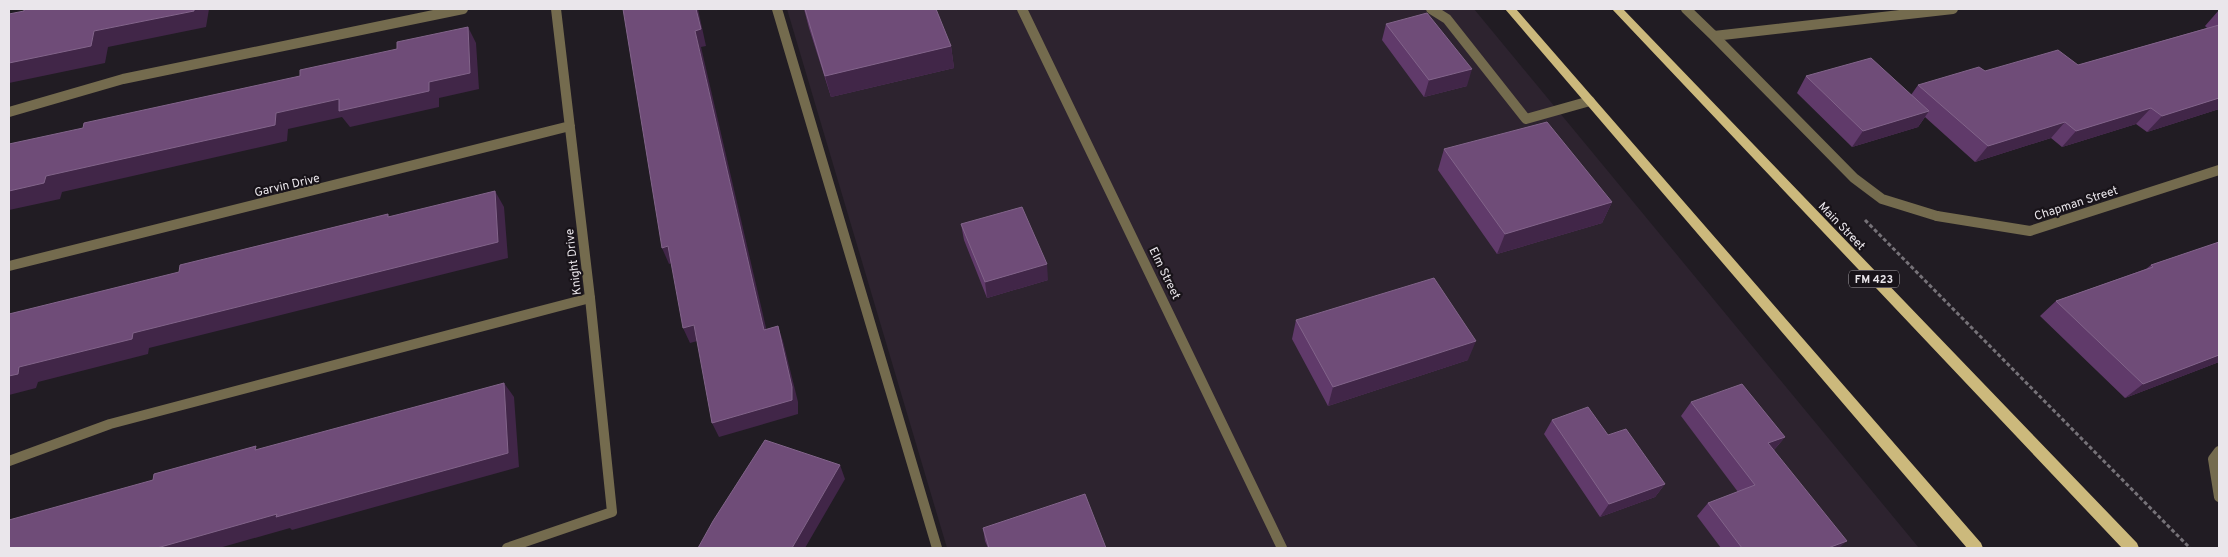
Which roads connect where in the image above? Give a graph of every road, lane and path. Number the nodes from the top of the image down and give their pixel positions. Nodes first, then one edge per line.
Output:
1 (463, 9) edge
2 (556, 9) edge
3 (778, 9) edge
4 (1022, 9) edge
5 (1433, 9) edge
6 (1510, 9) edge
7 (1617, 9) edge
8 (1686, 9) edge
9 (1953, 9) edge
10 (1714, 36) junction
11 (1590, 101) junction
12 (9, 112) edge
13 (570, 126) junction
14 (2219, 170) edge
15 (1858, 213) dead end
16 (9, 266) edge
17 (590, 298) junction
18 (2219, 451) edge
19 (9, 461) edge
20 (2219, 496) edge
21 (507, 548) edge
22 (937, 548) edge
23 (1282, 548) edge
24 (1976, 548) edge
25 (2132, 548) edge
26 (2190, 548) edge

1 - 12 street
2 - 13 street, Knight Drive
3 - 22 street
4 - 23 street, Elm Street
5 - 11 street
6 - 11 main road
7 - 25 main road, Main Street / FM 423
8 - 10 street, Chapman Street
9 - 10 street
10 - 14 street, Chapman Street
11 - 24 main road
13 - 16 street, Garvin Drive
13 - 17 street, Knight Drive
15 - 26 path
17 - 19 street
17 - 21 street, Knight Drive
18 - 20 street

